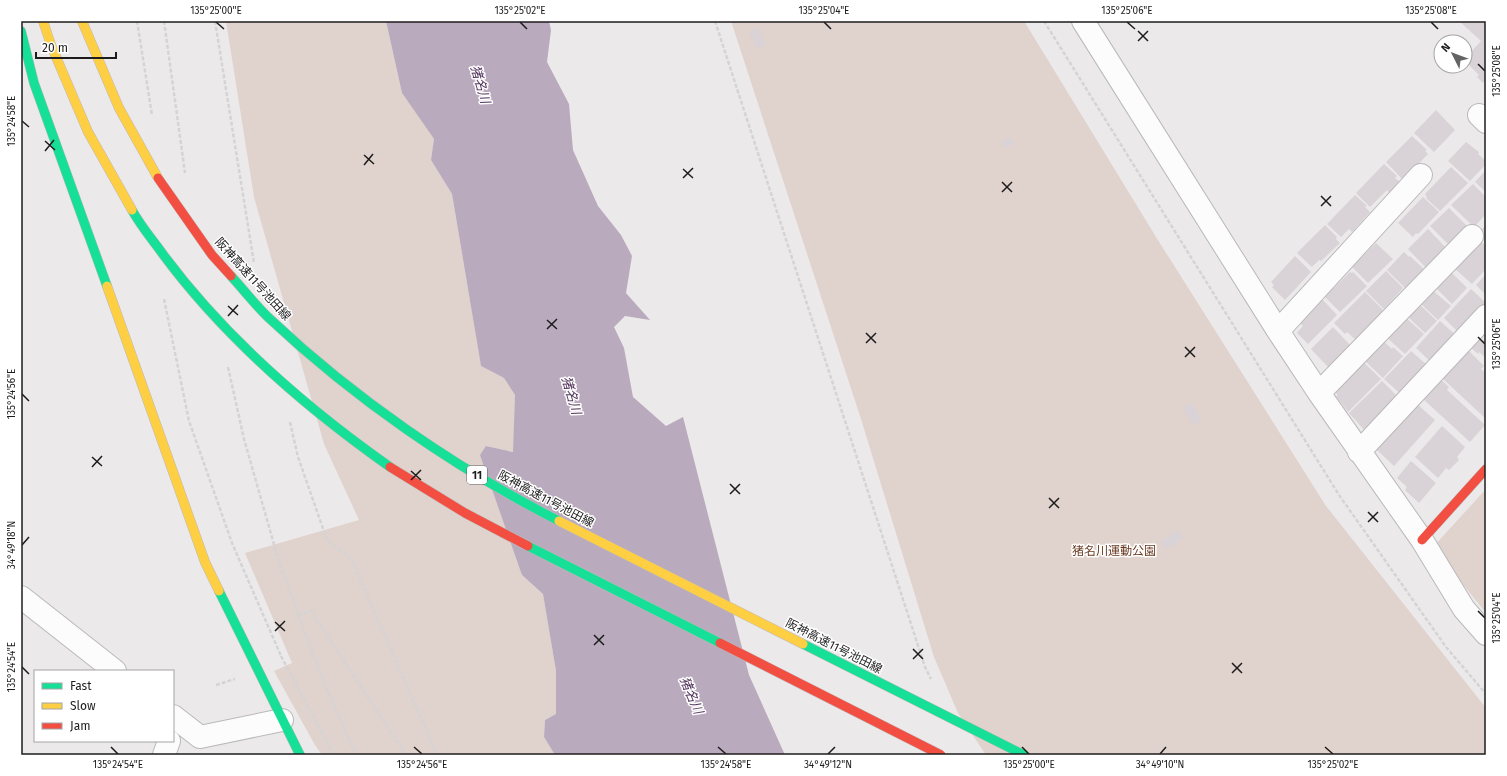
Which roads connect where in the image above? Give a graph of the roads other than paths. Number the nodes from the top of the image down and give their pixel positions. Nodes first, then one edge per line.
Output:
1 (44, 21) edge
2 (82, 21) edge
3 (1083, 21) edge
4 (21, 31) edge
5 (25, 60) edge
6 (1421, 175) dead end
7 (1472, 236) dead end
8 (1486, 316) edge
9 (1278, 331) junction
10 (1319, 393) junction
11 (1359, 452) junction
12 (1486, 469) edge
13 (1422, 540) junction
14 (21, 597) edge
15 (1486, 634) edge
16 (114, 670) edge
17 (174, 717) edge
18 (282, 720) junction
19 (169, 742) edge
20 (164, 755) edge
21 (300, 755) edge
22 (942, 755) edge
23 (1024, 755) edge

1 - 22 main road, bridge
2 - 23 main road, 阪神高速11号池田線 / 11, bridge
3 - 9 street
4 - 5 main road
5 - 18 main road
6 - 9 street
7 - 10 street
8 - 11 street
9 - 10 street
10 - 11 street
11 - 13 street
12 - 13 main road
13 - 15 street
14 - 16 street
17 - 18 street
18 - 21 main road
19 - 20 street

